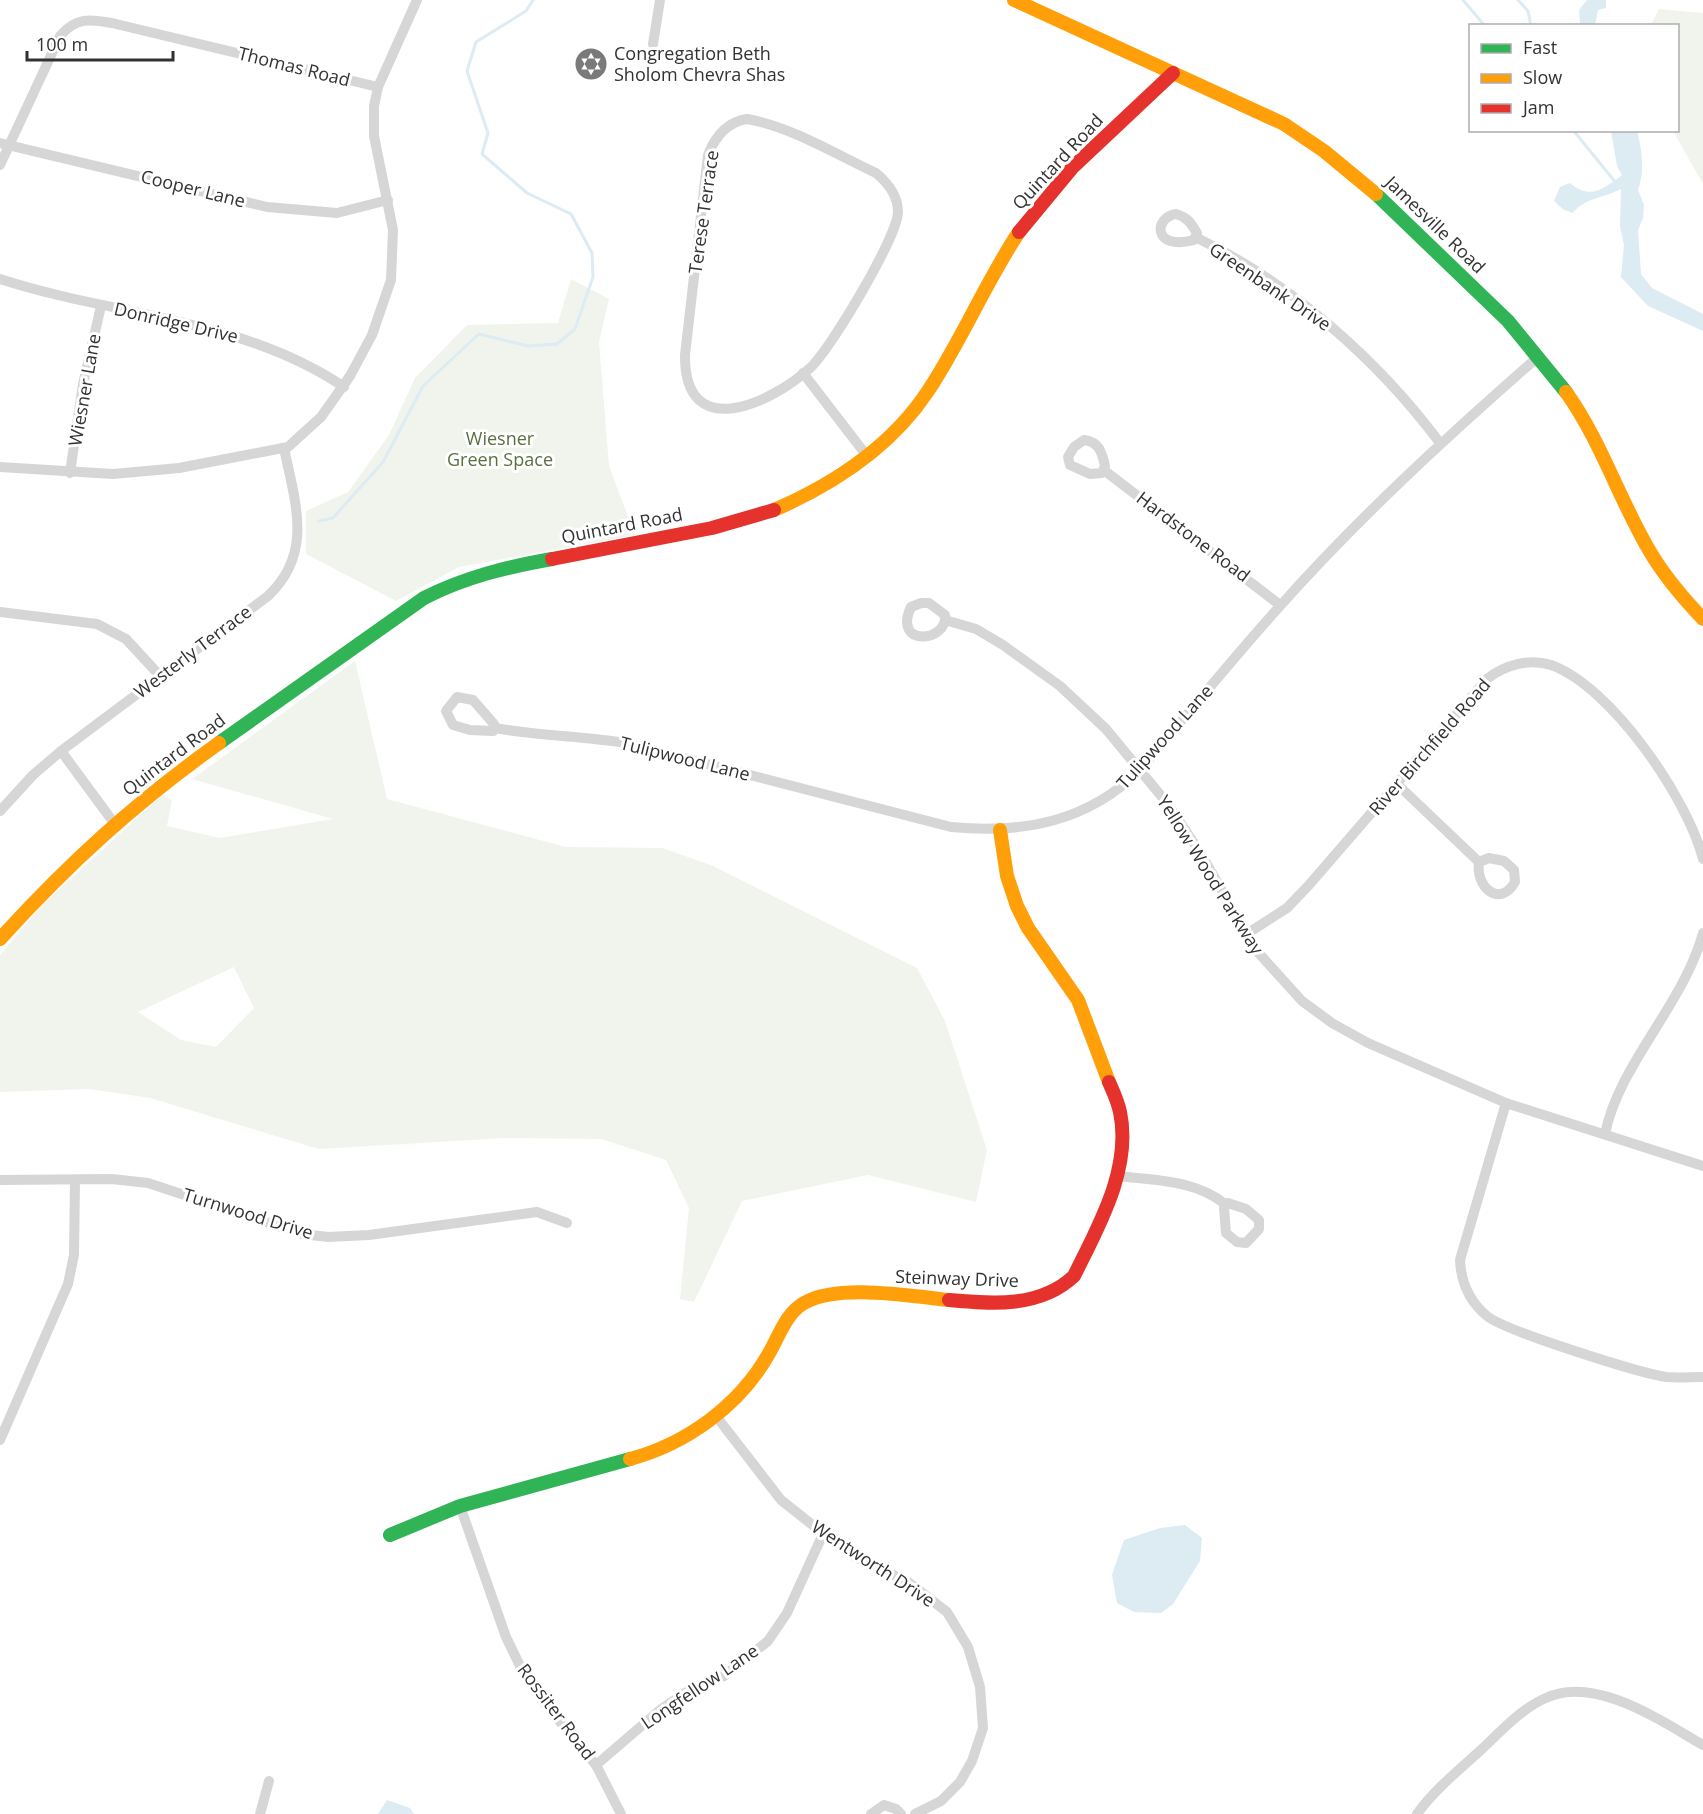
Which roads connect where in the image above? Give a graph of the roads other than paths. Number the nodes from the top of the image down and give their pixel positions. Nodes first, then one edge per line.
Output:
1 (417, 0) edge
2 (660, 0) edge
3 (1014, 0) edge
4 (653, 44) dead end
5 (1173, 73) junction
6 (378, 87) junction
7 (5, 145) edge
8 (0, 165) edge
9 (388, 200) junction
10 (1197, 238) dead end
11 (0, 279) edge
12 (100, 306) junction
13 (1539, 356) junction
14 (803, 374) junction
15 (344, 387) junction
16 (1440, 443) junction
17 (284, 448) junction
18 (867, 456) junction
19 (0, 467) edge
20 (1105, 471) dead end
21 (70, 473) junction
22 (1280, 605) junction
23 (0, 612) edge
24 (1703, 619) edge
25 (945, 621) dead end
26 (160, 676) junction
27 (495, 728) dead end
28 (61, 751) junction
29 (1141, 769) junction
30 (1397, 784) junction
31 (0, 812) edge
32 (114, 823) junction
33 (1000, 830) junction
34 (1703, 859) edge
35 (1479, 862) dead end
36 (1703, 933) edge
37 (1245, 935) junction
38 (0, 939) edge
39 (1506, 1103) junction
40 (1605, 1134) junction
41 (1703, 1166) edge
42 (1118, 1176) junction
43 (0, 1180) edge
44 (75, 1180) junction
45 (1225, 1204) dead end
46 (567, 1223) dead end
47 (1703, 1377) edge
48 (716, 1416) junction
49 (0, 1440) edge
50 (460, 1506) junction
51 (823, 1534) junction
52 (390, 1535) dead end
53 (1703, 1745) edge
54 (597, 1765) junction
55 (270, 1781) dead end
56 (260, 1814) edge
57 (621, 1814) edge
58 (870, 1814) edge
59 (901, 1814) edge
60 (915, 1814) edge
61 (1417, 1814) edge

1 - 6 street
2 - 4 street
3 - 5 street, Jamesville Road
5 - 13 street, Jamesville Road
5 - 18 street, Quintard Road
6 - 7 street, Thomas Road
6 - 9 street
7 - 8 street
7 - 9 street, Cooper Lane
9 - 15 street
10 - 16 street, Greenbank Drive
11 - 12 street, Donridge Drive
12 - 15 street, Donridge Drive
12 - 21 street, Wiesner Lane
13 - 16 street, Tulipwood Lane
13 - 24 street, Jamesville Road
14 - 14 street, Terese Terrace
14 - 18 street
15 - 17 street
16 - 22 street, Tulipwood Lane
17 - 21 street
17 - 26 street, Westerly Terrace
18 - 32 street, Quintard Road
19 - 21 street
20 - 22 street, Hardstone Road
22 - 29 street, Tulipwood Lane
23 - 26 street
25 - 29 street, Yellow Wood Parkway
26 - 28 street, Westerly Terrace
27 - 33 street, Tulipwood Lane
28 - 31 street, Westerly Terrace
28 - 32 street
29 - 33 street, Tulipwood Lane
29 - 37 street, Yellow Wood Parkway
30 - 34 street, River Birchfield Road
30 - 35 street
30 - 37 street, River Birchfield Road
32 - 38 street, Quintard Road
33 - 42 street, Steinway Drive
36 - 40 street
37 - 39 street, Yellow Wood Parkway
39 - 40 street, Yellow Wood Parkway
39 - 47 street
40 - 41 street, Yellow Wood Parkway
42 - 45 street
42 - 48 street, Steinway Drive
43 - 44 street, Turnwood Drive
44 - 46 street, Turnwood Drive
44 - 49 street
48 - 50 street, Steinway Drive
48 - 51 street, Wentworth Drive
50 - 52 street, Steinway Drive
50 - 54 street, Rossiter Road
51 - 54 street, Longfellow Lane
51 - 60 street, Wentworth Drive
53 - 61 street
54 - 57 street, Rossiter Road
55 - 56 street
58 - 59 street

